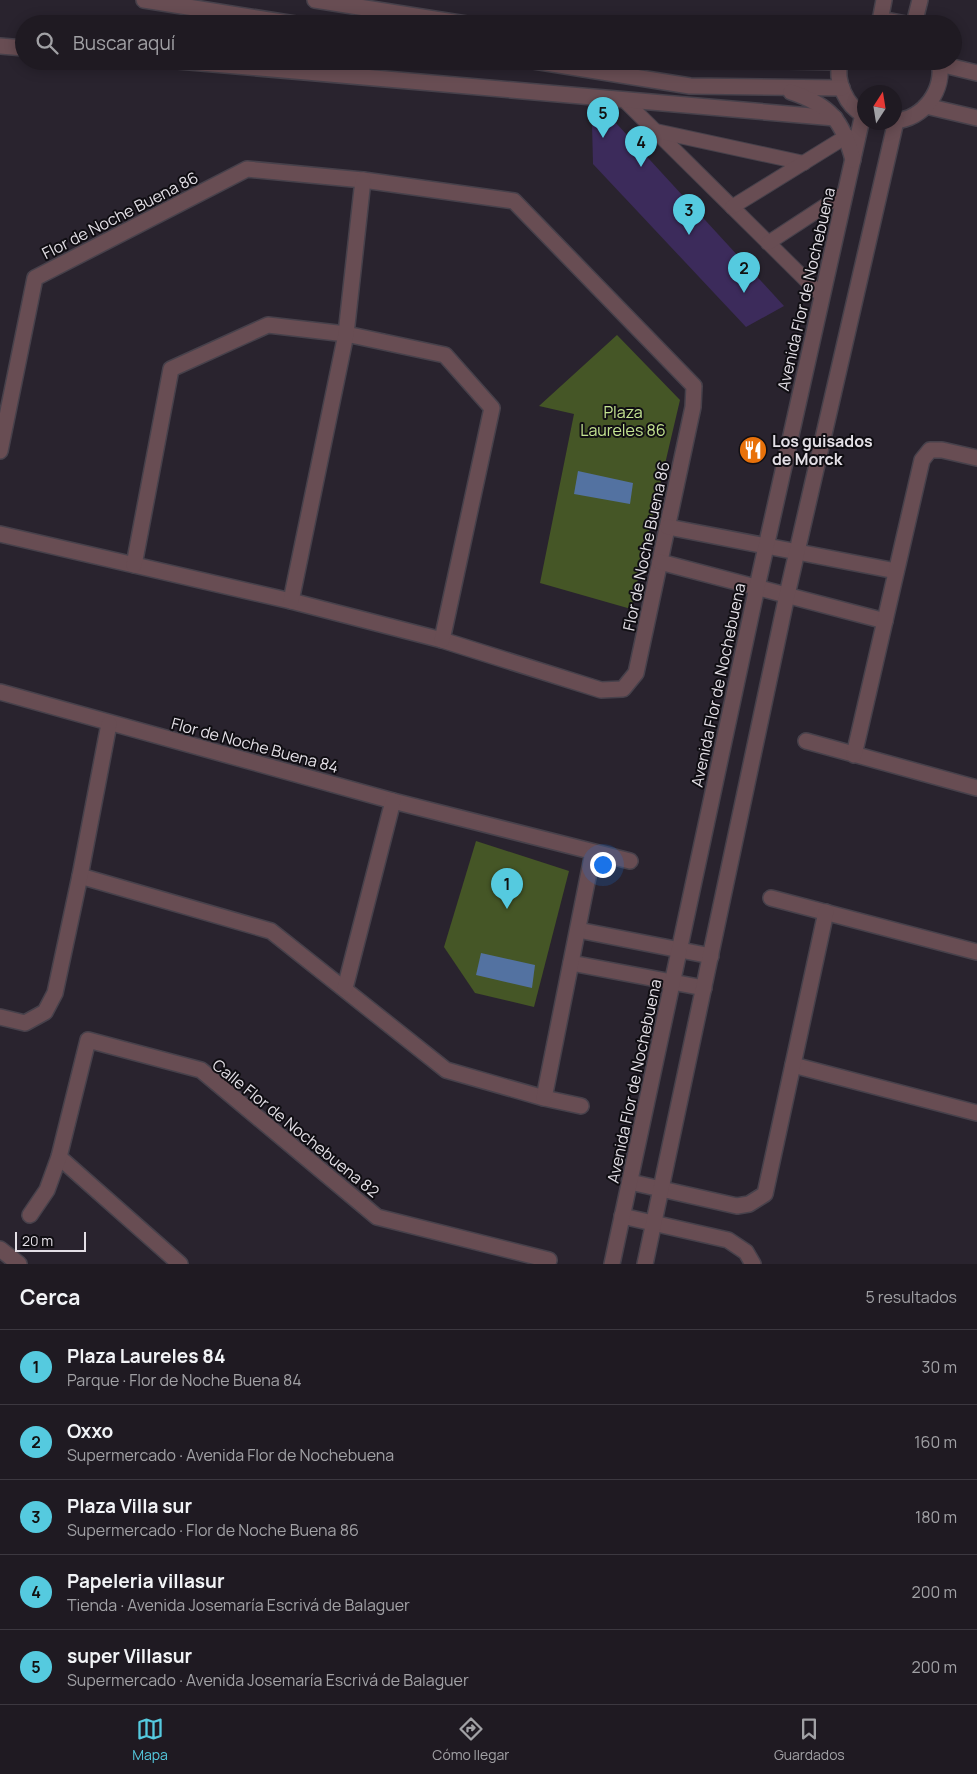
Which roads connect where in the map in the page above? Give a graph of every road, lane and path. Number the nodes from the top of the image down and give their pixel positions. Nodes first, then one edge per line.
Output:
1 (144, 0) edge
2 (314, 0) edge
3 (884, 0) edge
4 (920, 0) edge
5 (238, 15) edge
6 (409, 15) edge
7 (879, 15) edge
8 (916, 15) edge
9 (0, 46) edge
10 (15, 47) edge
11 (962, 69) edge
12 (281, 70) edge
13 (590, 70) edge
14 (840, 70) edge
15 (939, 70) edge
16 (977, 73) edge
17 (776, 87) junction
18 (842, 88) junction
19 (624, 100) junction
20 (926, 106) junction
21 (857, 108) edge
22 (836, 118) junction
23 (977, 118) edge
24 (902, 119) edge
25 (860, 130) edge
26 (893, 130) edge
27 (655, 131) junction
28 (847, 136) junction
29 (853, 160) junction
30 (804, 163) junction
31 (363, 180) junction
32 (846, 192) junction
33 (732, 207) junction
34 (768, 243) junction
35 (822, 296) junction
36 (346, 334) junction
37 (0, 451) edge
38 (977, 458) edge
39 (668, 527) junction
40 (0, 534) edge
41 (766, 546) junction
42 (797, 552) junction
43 (660, 562) junction
44 (134, 565) junction
45 (896, 571) junction
46 (757, 587) junction
47 (787, 595) junction
48 (290, 601) junction
49 (885, 621) junction
50 (442, 640) junction
51 (0, 692) edge
52 (109, 724) junction
53 (806, 741) dead end
54 (854, 755) junction
55 (977, 788) edge
56 (393, 801) junction
57 (594, 852) junction
58 (630, 861) dead end
59 (80, 876) junction
60 (771, 898) dead end
61 (826, 912) junction
62 (578, 930) junction
63 (680, 950) junction
64 (977, 952) edge
65 (711, 956) junction
66 (571, 963) junction
67 (673, 982) junction
68 (345, 988) junction
69 (704, 988) junction
70 (0, 1017) edge
71 (793, 1065) junction
72 (544, 1098) junction
73 (581, 1106) dead end
74 (977, 1113) edge
75 (60, 1157) junction
76 (630, 1182) junction
77 (661, 1189) junction
78 (30, 1215) dead end
79 (622, 1216) junction
80 (654, 1223) junction
81 (0, 1249) edge
82 (509, 1257) edge
83 (549, 1260) dead end
84 (18, 1264) edge
85 (180, 1264) edge
86 (612, 1264) edge
87 (645, 1264) edge
88 (753, 1264) edge

1 - 5 street
2 - 6 street
3 - 7 street
4 - 8 street
9 - 10 street
11 - 16 street
12 - 19 street
13 - 17 street
14 - 18 street
15 - 20 street
17 - 18 street
17 - 22 street
18 - 21 street
19 - 22 street
19 - 27 lane
20 - 23 street
20 - 24 street
22 - 28 street
25 - 29 street, Avenida Flor de Nochebuena
26 - 42 street
27 - 30 lane
27 - 33 lane
28 - 29 street
28 - 30 lane
29 - 32 street, Avenida Flor de Nochebuena
30 - 33 lane
31 - 36 street
31 - 37 street, Flor de Noche Buena 86
31 - 39 street, Flor de Noche Buena 86
32 - 34 lane
32 - 35 street, Avenida Flor de Nochebuena
33 - 34 lane
34 - 35 lane
35 - 41 street, Avenida Flor de Nochebuena
36 - 44 street
36 - 48 street
36 - 50 street
38 - 45 street
39 - 41 street
39 - 43 street, Flor de Noche Buena 86
40 - 44 street, Flor de Noche Buena 86
41 - 42 street
41 - 46 street, Avenida Flor de Nochebuena
42 - 45 street
42 - 47 street
43 - 46 street
43 - 50 street, Flor de Noche Buena 86
44 - 48 street, Flor de Noche Buena 86
45 - 49 street
46 - 47 street
46 - 63 street, Avenida Flor de Nochebuena
47 - 49 street
47 - 65 street
48 - 50 street, Flor de Noche Buena 86
49 - 54 street
51 - 52 street, Flor de Noche Buena 84
52 - 56 street, Flor de Noche Buena 84
52 - 59 street
53 - 54 street
54 - 55 street
56 - 57 street, Flor de Noche Buena 84
56 - 68 street
57 - 58 street, Flor de Noche Buena 84
57 - 62 street
59 - 68 street
59 - 70 street
60 - 61 street
61 - 64 street
61 - 71 street
62 - 63 street
62 - 66 street
63 - 65 street
63 - 67 street, Avenida Flor de Nochebuena
65 - 69 street
66 - 67 street
66 - 72 street
67 - 69 street
67 - 76 street, Avenida Flor de Nochebuena
68 - 72 street
69 - 77 street
71 - 74 street
71 - 77 street
72 - 73 street
75 - 78 street, Calle Flor de Nochebuena 82
75 - 82 street, Calle Flor de Nochebuena 82
75 - 85 street
76 - 77 street
76 - 79 street, Avenida Flor de Nochebuena
77 - 80 street
79 - 80 street
79 - 86 street, Avenida Flor de Nochebuena
80 - 87 street
80 - 88 street
81 - 84 street
82 - 83 street, Calle Flor de Nochebuena 82

